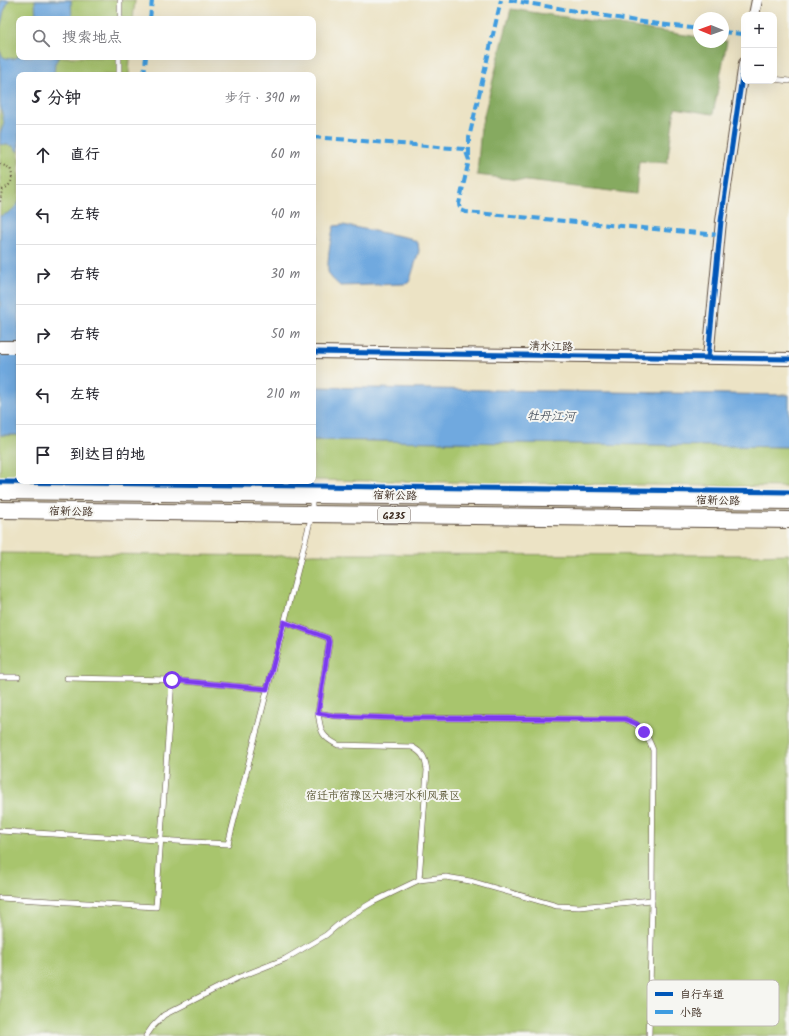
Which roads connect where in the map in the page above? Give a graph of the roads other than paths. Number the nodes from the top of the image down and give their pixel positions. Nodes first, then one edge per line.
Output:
1 (120, 0) edge
2 (757, 0) edge
3 (755, 12) edge
4 (120, 16) edge
5 (119, 60) edge
6 (119, 72) edge
7 (777, 79) edge
8 (789, 81) edge
9 (742, 84) edge
10 (0, 347) edge
11 (16, 347) edge
12 (316, 352) edge
13 (708, 358) junction
14 (789, 359) edge
15 (0, 491) edge
16 (312, 494) junction
17 (789, 501) edge
18 (0, 510) edge
19 (312, 514) junction
20 (789, 520) edge
21 (284, 622) junction
22 (0, 677) edge
23 (18, 677) dead end
24 (67, 678) dead end
25 (172, 680) junction
26 (267, 689) junction
27 (318, 713) junction
28 (0, 831) edge
29 (161, 840) junction
30 (419, 880) junction
31 (0, 898) edge
32 (652, 900) junction
33 (650, 980) edge
34 (649, 1026) edge
35 (146, 1036) edge
36 (649, 1036) edge

1 - 4 lane
2 - 3 street
5 - 6 lane
7 - 8 lane
9 - 13 street
10 - 11 street
12 - 13 street, 清水江路
13 - 14 street, 清水江路
15 - 16 highway, 宿新公路 / G235
16 - 17 highway, 宿新公路 / G235
16 - 19 lane
18 - 19 highway, 宿新公路 / G235
19 - 20 highway, 宿新公路 / G235
19 - 21 lane
21 - 26 lane
21 - 27 lane
22 - 23 lane
24 - 25 lane
25 - 26 lane
25 - 29 lane
26 - 29 lane
27 - 30 lane
27 - 32 lane
28 - 29 lane
29 - 31 lane
30 - 32 lane
30 - 35 lane
32 - 33 lane
34 - 36 lane

